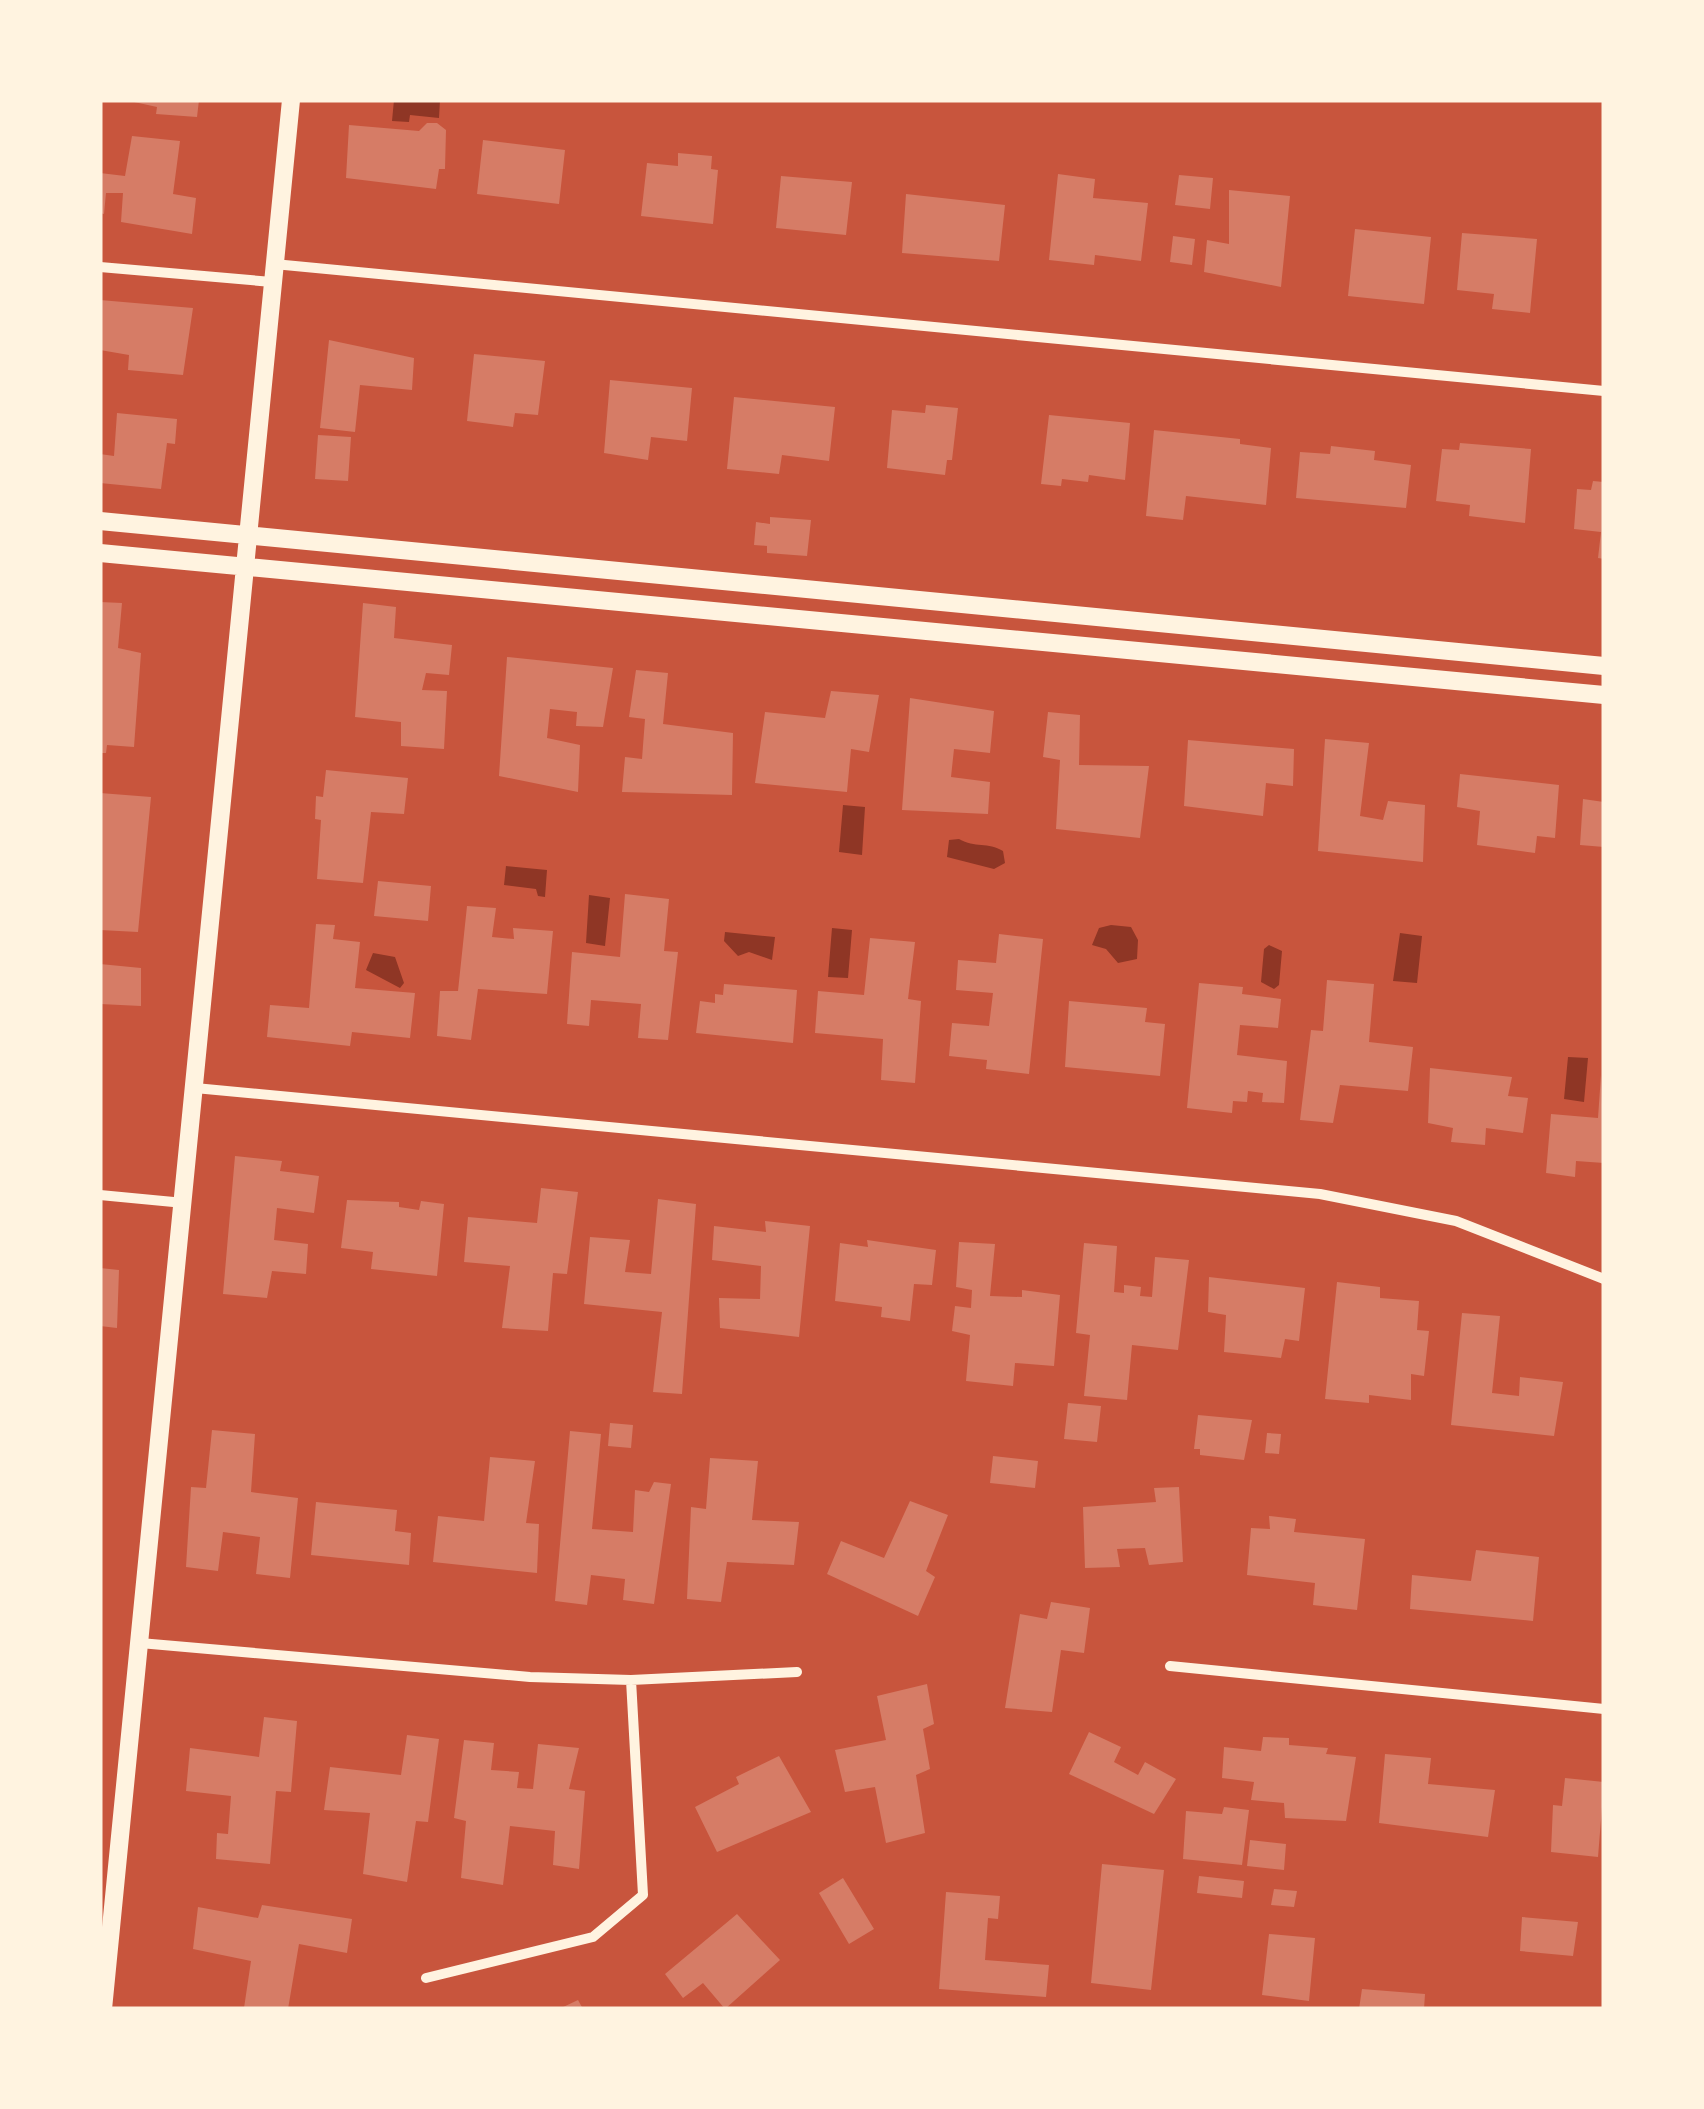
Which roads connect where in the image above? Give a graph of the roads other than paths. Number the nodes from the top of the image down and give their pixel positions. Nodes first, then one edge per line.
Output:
1 (291, 100) edge
2 (100, 267) edge
3 (273, 273) junction
4 (1604, 391) edge
5 (100, 522) edge
6 (249, 536) junction
7 (100, 553) edge
8 (247, 566) junction
9 (960, 604) junction
10 (1251, 632) junction
11 (957, 634) junction
12 (1249, 662) junction
13 (1604, 666) edge
14 (1604, 696) edge
15 (195, 1088) junction
16 (100, 1194) edge
17 (184, 1203) junction
18 (1604, 1280) edge
19 (140, 1643) junction
20 (1170, 1666) dead end
21 (797, 1672) dead end
22 (630, 1680) junction
23 (1604, 1709) edge
24 (426, 1978) dead end
25 (102, 2009) edge

1 - 3 street
2 - 3 street
3 - 4 street
3 - 6 street
5 - 6 street
6 - 8 street
6 - 9 street
7 - 8 street
8 - 11 street
8 - 15 street
9 - 10 street
9 - 11 street
10 - 12 street
10 - 13 street
11 - 12 street
12 - 14 street
15 - 17 street
15 - 18 street
16 - 17 street
17 - 19 street
19 - 22 street
19 - 25 street
20 - 23 street
21 - 22 street
22 - 24 street

